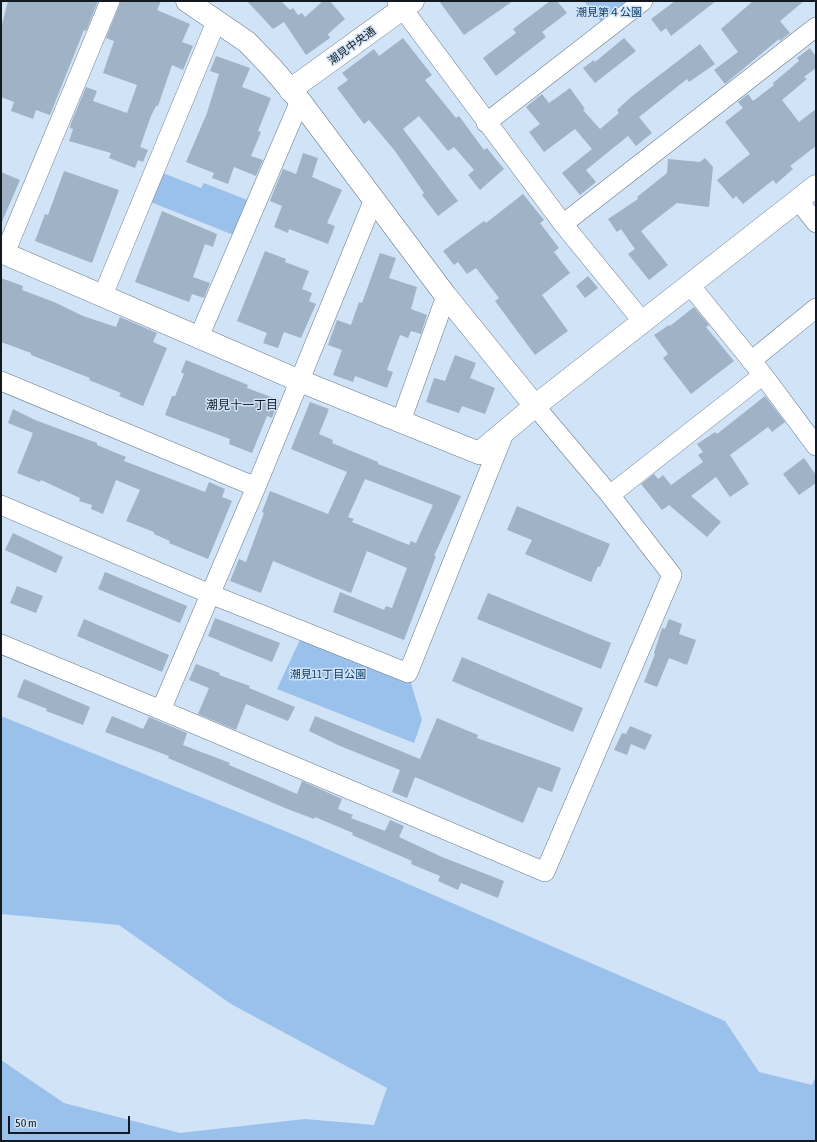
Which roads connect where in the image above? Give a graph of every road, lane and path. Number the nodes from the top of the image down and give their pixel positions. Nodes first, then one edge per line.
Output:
1 (110, 1) edge
2 (187, 1) edge
3 (643, 1) edge
4 (404, 4) edge
5 (216, 22) junction
6 (816, 27) edge
7 (295, 95) junction
8 (486, 123) junction
9 (816, 186) edge
10 (374, 199) junction
11 (798, 200) junction
12 (816, 223) edge
13 (563, 224) junction
14 (3, 253) edge
15 (690, 285) junction
16 (103, 295) junction
17 (446, 296) junction
18 (816, 308) edge
19 (643, 322) junction
20 (199, 337) junction
21 (757, 368) junction
22 (1, 381) edge
23 (300, 381) junction
24 (535, 406) junction
25 (401, 421) junction
26 (505, 431) junction
27 (816, 446) edge
28 (256, 487) junction
29 (610, 495) junction
30 (1, 505) edge
31 (210, 594) junction
32 (1, 644) edge
33 (161, 710) junction

1 - 14 street
2 - 5 street
3 - 8 street
4 - 7 street, 潮見中央通
4 - 8 street
5 - 7 street
5 - 16 street
6 - 13 street
7 - 10 street
7 - 20 street
8 - 13 street
9 - 11 street
10 - 17 street
10 - 23 street
11 - 12 street
11 - 15 street
13 - 19 street
14 - 16 street
15 - 19 street
15 - 21 street
16 - 20 street
17 - 24 street
17 - 25 street
18 - 21 street
19 - 24 street
20 - 23 street
21 - 27 street
21 - 29 street
22 - 28 street
23 - 25 street
23 - 28 street
24 - 26 street
24 - 29 street
25 - 26 street
26 - 31 street
28 - 31 street
29 - 33 street
30 - 31 street
31 - 33 street
32 - 33 street

